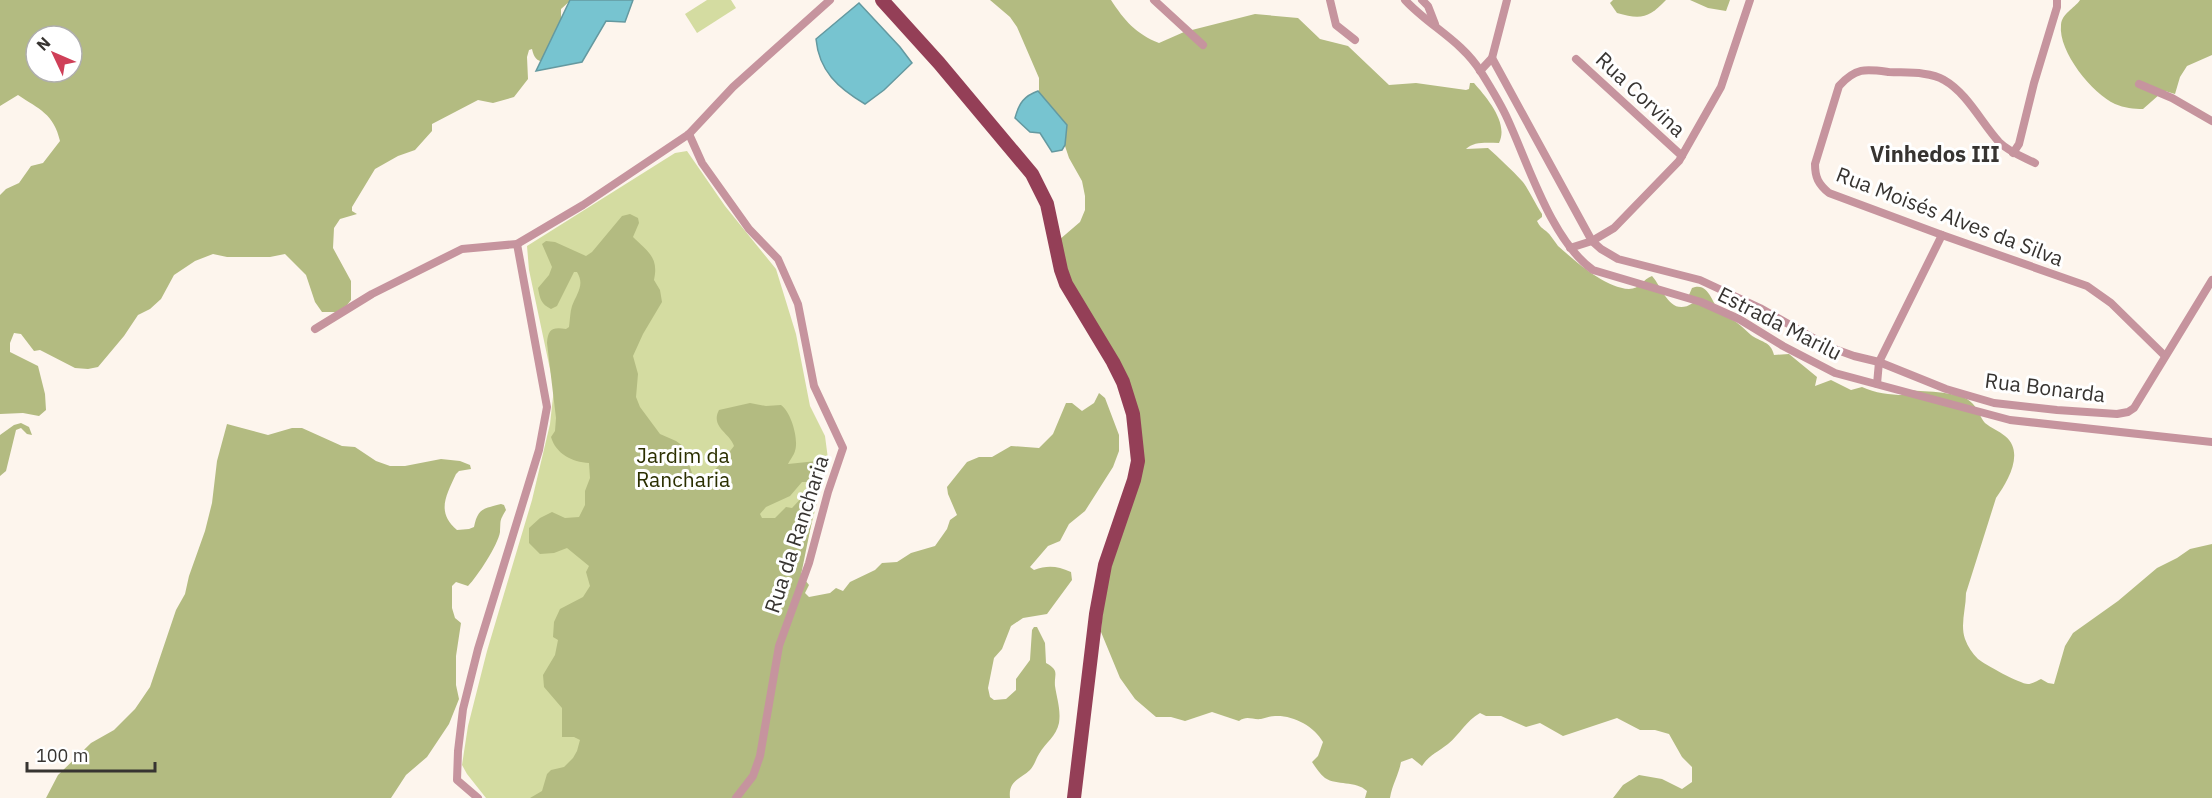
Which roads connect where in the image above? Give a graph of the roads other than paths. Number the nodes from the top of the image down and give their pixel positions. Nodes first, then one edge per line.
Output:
1 (830, 0) edge
2 (882, 0) edge
3 (1154, 0) edge
4 (1330, 0) edge
5 (1405, 0) edge
6 (1422, 0) edge
7 (1507, 0) edge
8 (1750, 0) edge
9 (2057, 0) edge
10 (1435, 24) junction
11 (1355, 40) dead end
12 (1203, 45) dead end
13 (1491, 58) junction
14 (1576, 59) dead end
15 (1480, 71) junction
16 (2139, 84) dead end
17 (2212, 121) edge
18 (689, 134) junction
19 (2013, 153) junction
20 (1682, 156) junction
21 (2035, 163) dead end
22 (1942, 236) junction
23 (1592, 241) junction
24 (517, 243) junction
25 (1569, 248) junction
26 (2212, 280) edge
27 (315, 329) dead end
28 (2165, 356) junction
29 (1880, 362) junction
30 (1877, 384) junction
31 (2212, 442) edge
32 (478, 798) edge
33 (736, 798) edge
34 (1074, 798) edge

1 - 18 street
2 - 34 main road
3 - 12 street
4 - 11 street
5 - 10 street, Estrada Marilu
6 - 10 street
7 - 13 street
8 - 20 street
9 - 19 street
10 - 15 street, Estrada Marilu
13 - 15 street
13 - 23 street
14 - 20 street, Rua Corvina
15 - 25 street, Estrada Marilu
16 - 17 street
18 - 24 street
18 - 33 street, Rua da Rancharia
19 - 21 street, Rua Moisés Alves da Silva
19 - 22 street, Rua Moisés Alves da Silva
20 - 23 street
22 - 28 street, Rua Moisés Alves da Silva
22 - 29 street
23 - 25 street
23 - 29 street, Rua Bonarda
24 - 27 street
24 - 32 street
25 - 30 street, Estrada Marilu
26 - 28 street, Rua Bonarda
28 - 29 street, Rua Bonarda
29 - 30 street
30 - 31 street, Estrada Marilu

